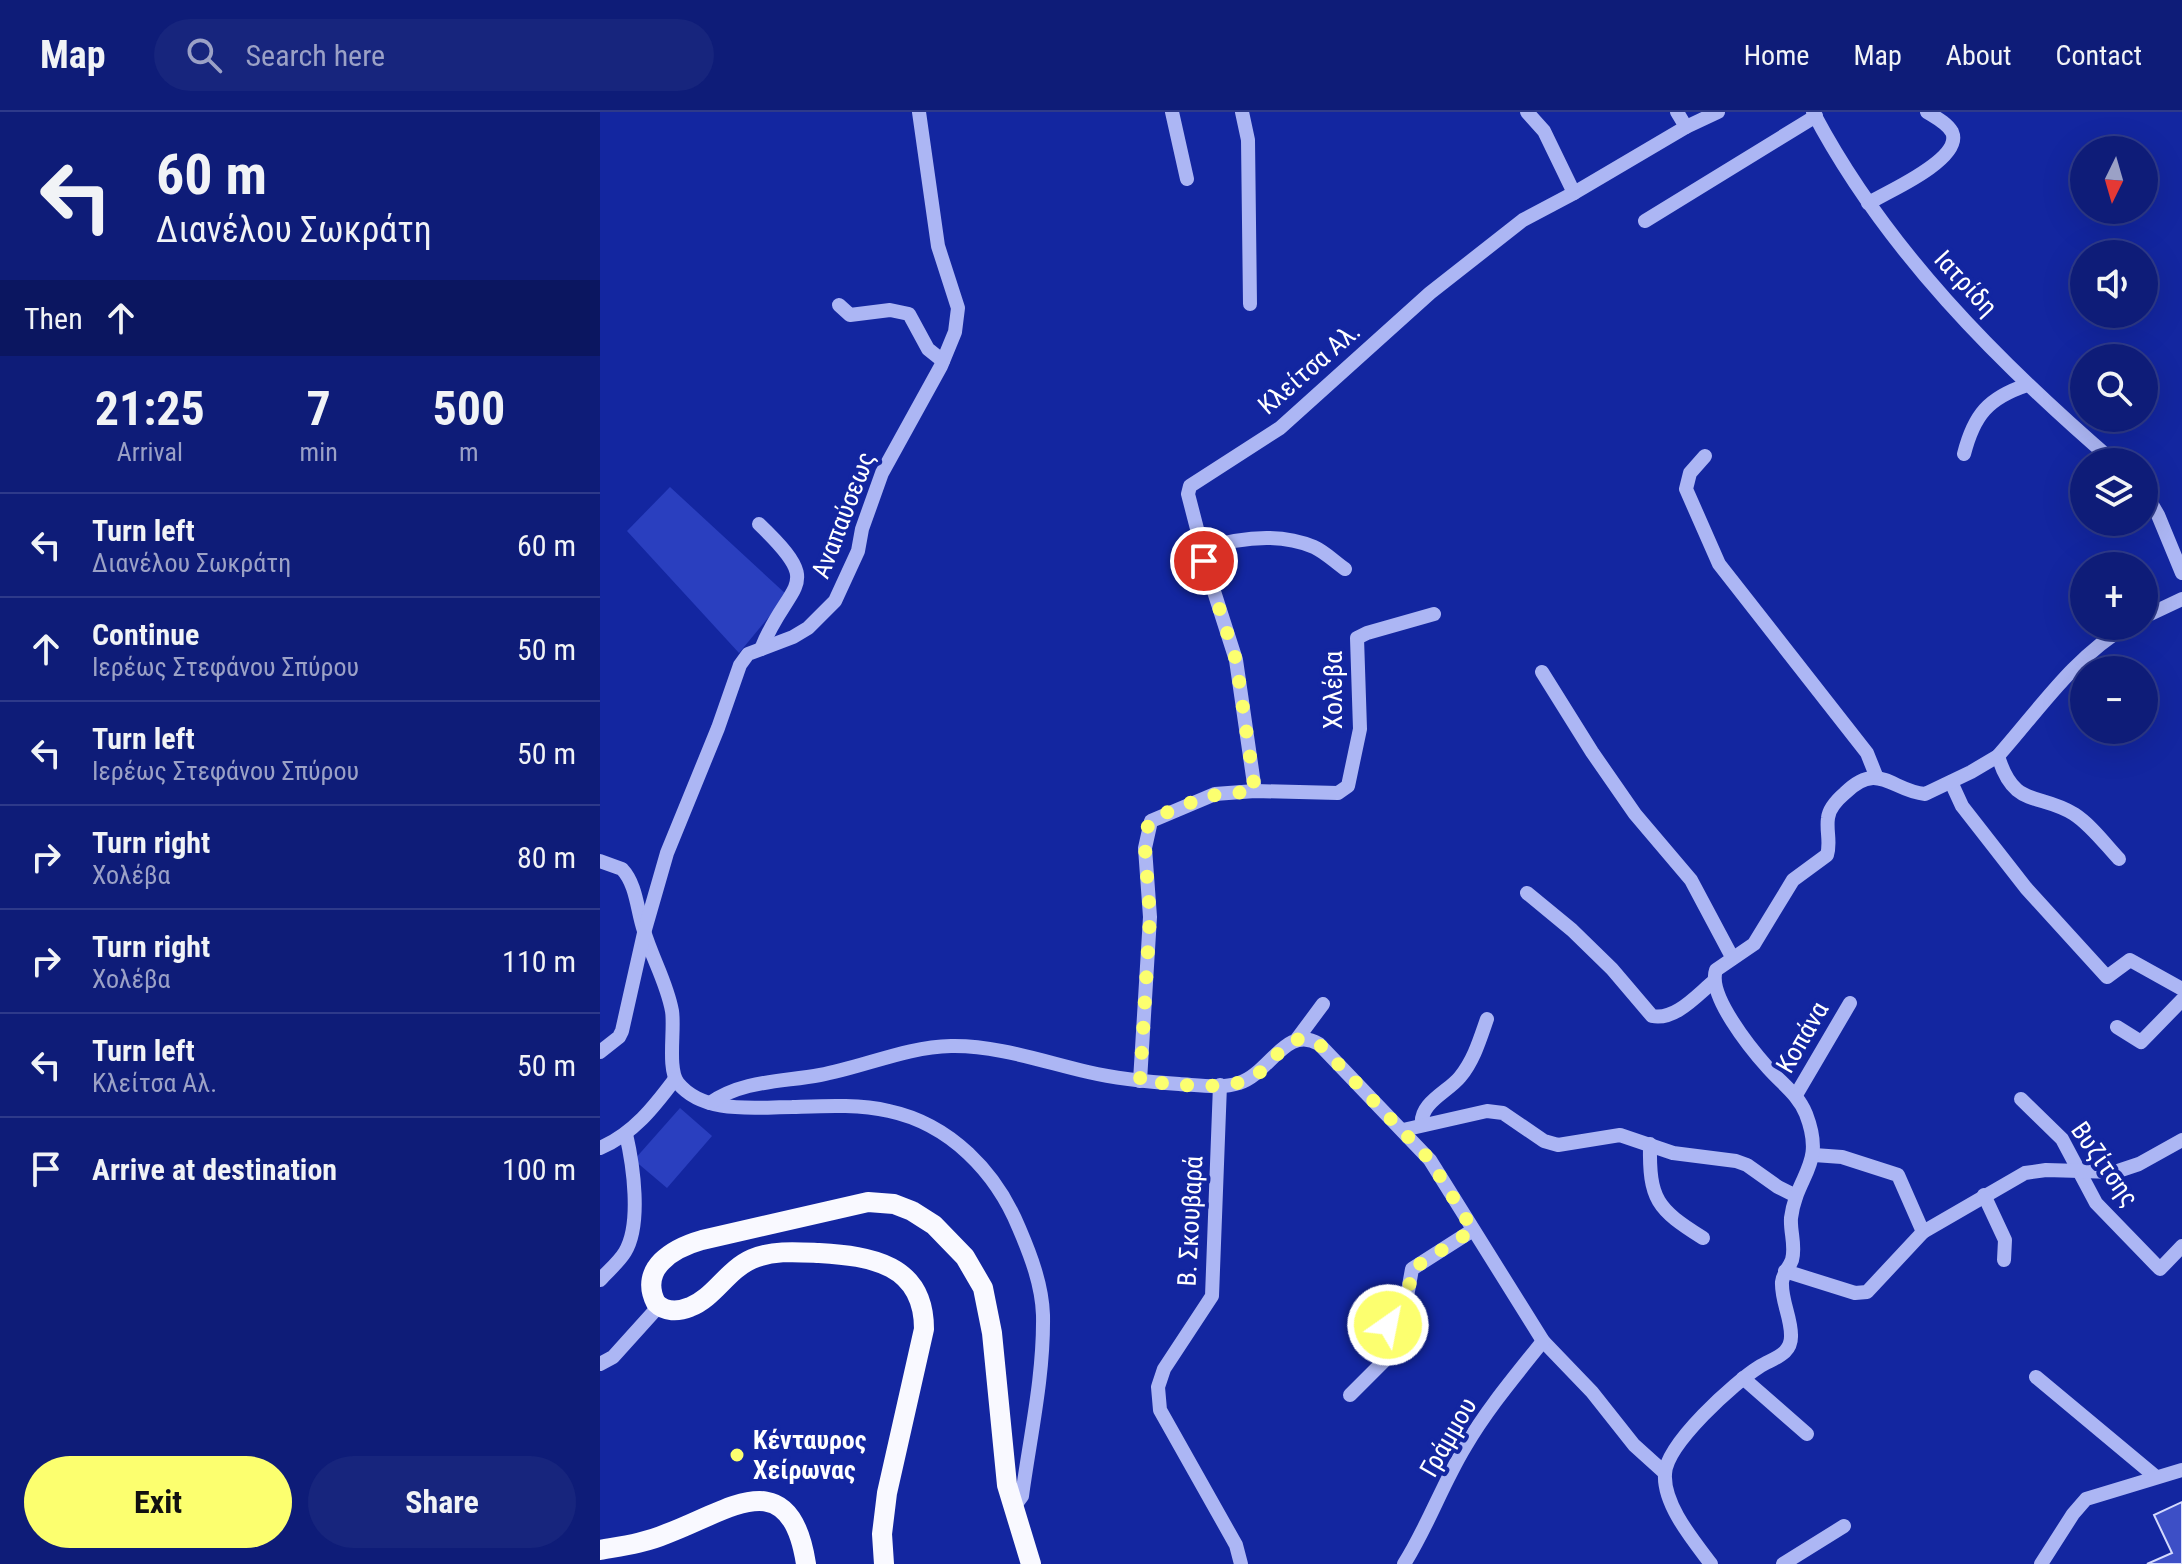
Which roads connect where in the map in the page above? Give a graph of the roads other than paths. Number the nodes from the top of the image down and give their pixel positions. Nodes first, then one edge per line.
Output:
1 (919, 112) edge
2 (1172, 112) edge
3 (1242, 112) edge
4 (1527, 112) edge
5 (1677, 112) edge
6 (1718, 112) edge
7 (1927, 112) edge
8 (1814, 114) edge
9 (1686, 127) junction
10 (1187, 179) dead end
11 (1574, 193) junction
12 (1868, 203) junction
13 (1645, 221) dead end
14 (1250, 304) dead end
15 (839, 305) dead end
16 (943, 361) junction
17 (2027, 385) junction
18 (2098, 448) edge
19 (1964, 454) dead end
20 (1705, 456) dead end
21 (2158, 515) edge
22 (759, 524) dead end
23 (1202, 549) junction
24 (1345, 569) dead end
25 (2182, 573) edge
26 (2182, 599) edge
27 (2158, 610) edge
28 (1434, 614) dead end
29 (2107, 640) edge
30 (761, 649) junction
31 (1542, 672) dead end
32 (1998, 756) junction
33 (1877, 778) junction
34 (1951, 782) junction
35 (1255, 791) junction
36 (2119, 859) dead end
37 (600, 861) edge
38 (1527, 893) dead end
39 (644, 933) junction
40 (1732, 957) junction
41 (1713, 982) junction
42 (2182, 989) edge
43 (2182, 1000) edge
44 (1850, 1003) dead end
45 (1323, 1004) dead end
46 (1487, 1019) dead end
47 (2117, 1027) dead end
48 (1297, 1039) junction
49 (600, 1052) edge
50 (675, 1079) junction
51 (1140, 1081) junction
52 (1220, 1085) junction
53 (1796, 1095) junction
54 (2021, 1099) dead end
55 (710, 1103) junction
56 (1422, 1125) junction
57 (1403, 1130) junction
58 (626, 1134) junction
59 (2182, 1140) edge
60 (1650, 1144) junction
61 (600, 1148) edge
62 (1814, 1155) junction
63 (2077, 1171) junction
64 (1984, 1195) junction
65 (1796, 1196) junction
66 (1473, 1230) junction
67 (1923, 1232) junction
68 (1703, 1238) dead end
69 (2182, 1246) edge
70 (2004, 1260) dead end
71 (1785, 1271) junction
72 (600, 1280) edge
73 (659, 1306) junction
74 (1543, 1341) junction
75 (602, 1367) edge
76 (2036, 1377) dead end
77 (1743, 1378) junction
78 (1350, 1395) dead end
79 (1807, 1434) dead end
80 (2182, 1470) edge
81 (1665, 1473) junction
82 (2156, 1477) junction
83 (1013, 1508) junction
84 (1844, 1526) dead end
85 (600, 1550) edge
86 (806, 1564) edge
87 (884, 1564) edge
88 (1031, 1564) edge
89 (1241, 1564) edge
90 (1404, 1564) edge
91 (1711, 1564) edge
92 (1783, 1564) edge
93 (2041, 1564) edge

1 - 16 street, Αναπαύσεως
2 - 10 street
3 - 14 street
4 - 11 street
5 - 9 street
6 - 9 street, Κλείτσα Αλ.
7 - 12 street
8 - 12 street, Ιατρίδη
8 - 13 street
9 - 11 street, Κλείτσα Αλ.
11 - 23 street, Κλείτσα Αλ.
12 - 17 street, Ιατρίδη
15 - 16 street
16 - 30 street, Αναπαύσεως
17 - 18 street, Ιατρίδη
17 - 19 street
20 - 33 street
21 - 25 street
22 - 30 street
23 - 24 street
23 - 35 street, Κλείτσα Αλ.
26 - 27 street
28 - 35 street, Χολέβα
29 - 32 street
30 - 39 street, Αναπαύσεως
31 - 40 street
32 - 34 street
32 - 36 street
33 - 34 street
33 - 40 street
34 - 42 street
35 - 51 street, Χολέβα
37 - 39 street
38 - 41 street
39 - 49 street, Αναπαύσεως
39 - 50 street
40 - 41 street
41 - 53 street
43 - 47 street
44 - 53 street, Κοπάνα
45 - 48 street
46 - 56 street
48 - 52 street
48 - 57 street
50 - 55 street
50 - 58 street
51 - 52 street
51 - 55 street
52 - 89 street, Β. Σκουβαρά
53 - 62 street
54 - 63 street, Βυζίτσης
55 - 83 street
56 - 57 street
56 - 60 street
57 - 66 street
58 - 61 street
58 - 72 street
59 - 63 street
60 - 65 street
60 - 68 street
62 - 65 street
62 - 67 street
63 - 64 street
63 - 69 street, Βυζίτσης
64 - 67 street
64 - 70 street
65 - 71 street
66 - 74 street
66 - 78 street
67 - 71 street
71 - 77 street
73 - 75 street
73 - 83 main road
73 - 87 main road
74 - 81 street
74 - 90 street, Γράμμου
76 - 82 street
77 - 79 street
77 - 81 street
80 - 82 street
81 - 91 street
82 - 93 street
83 - 88 main road
84 - 92 street
85 - 86 main road

